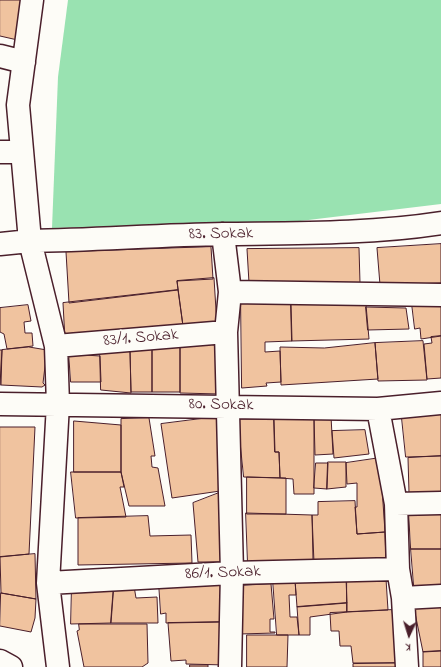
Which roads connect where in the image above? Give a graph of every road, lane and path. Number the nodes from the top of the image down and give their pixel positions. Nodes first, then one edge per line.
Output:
1 (32, 0) edge
2 (0, 56) edge
3 (24, 62) junction
4 (10, 152) edge
5 (441, 223) edge
6 (223, 234) junction
7 (30, 241) junction
8 (0, 244) edge
9 (230, 292) junction
10 (441, 295) edge
11 (226, 332) junction
12 (56, 346) junction
13 (441, 403) edge
14 (0, 404) edge
15 (58, 404) junction
16 (228, 406) junction
17 (378, 409) junction
18 (441, 502) edge
19 (396, 504) junction
20 (398, 568) junction
21 (232, 573) junction
22 (48, 583) junction
23 (441, 596) edge
24 (403, 598) junction
25 (0, 661) edge
26 (11, 667) edge
27 (58, 667) edge
28 (230, 667) edge
29 (407, 667) edge

1 - 3 street
2 - 3 street
3 - 4 street
4 - 7 street
5 - 6 street, 83. Sokak
6 - 7 street, 83. Sokak
6 - 9 street
7 - 8 street, 83. Sokak
7 - 12 street
9 - 10 street
9 - 11 street
11 - 12 street, 83/1. Sokak
11 - 16 street
12 - 15 street
13 - 17 street, 80. Sokak
14 - 15 street, 80. Sokak
15 - 16 street, 80. Sokak
15 - 22 street
16 - 17 street, 80. Sokak
16 - 21 street
17 - 19 street
18 - 19 street
19 - 20 street
20 - 21 street, 86/1. Sokak
20 - 24 street
21 - 22 street, 86/1. Sokak
21 - 28 street
22 - 27 street
23 - 24 street
24 - 29 street
25 - 26 street

